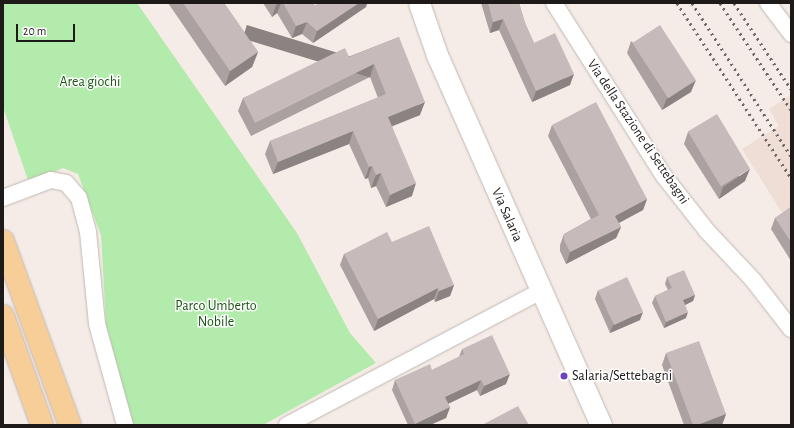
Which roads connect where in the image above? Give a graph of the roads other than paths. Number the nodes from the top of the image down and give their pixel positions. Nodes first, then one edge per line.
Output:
1 (419, 3) edge
2 (554, 3) edge
3 (768, 3) edge
4 (791, 34) edge
5 (3, 198) edge
6 (3, 241) edge
7 (541, 291) junction
8 (3, 316) edge
9 (791, 329) edge
10 (42, 425) edge
11 (70, 425) edge
12 (126, 425) edge
13 (287, 425) edge
14 (601, 425) edge

1 - 7 street, Via Salaria
2 - 9 street, Via della Stazione di Settebagni
3 - 4 street
5 - 12 street
6 - 11 main road
7 - 13 street
7 - 14 street, Via Salaria
8 - 10 main road

